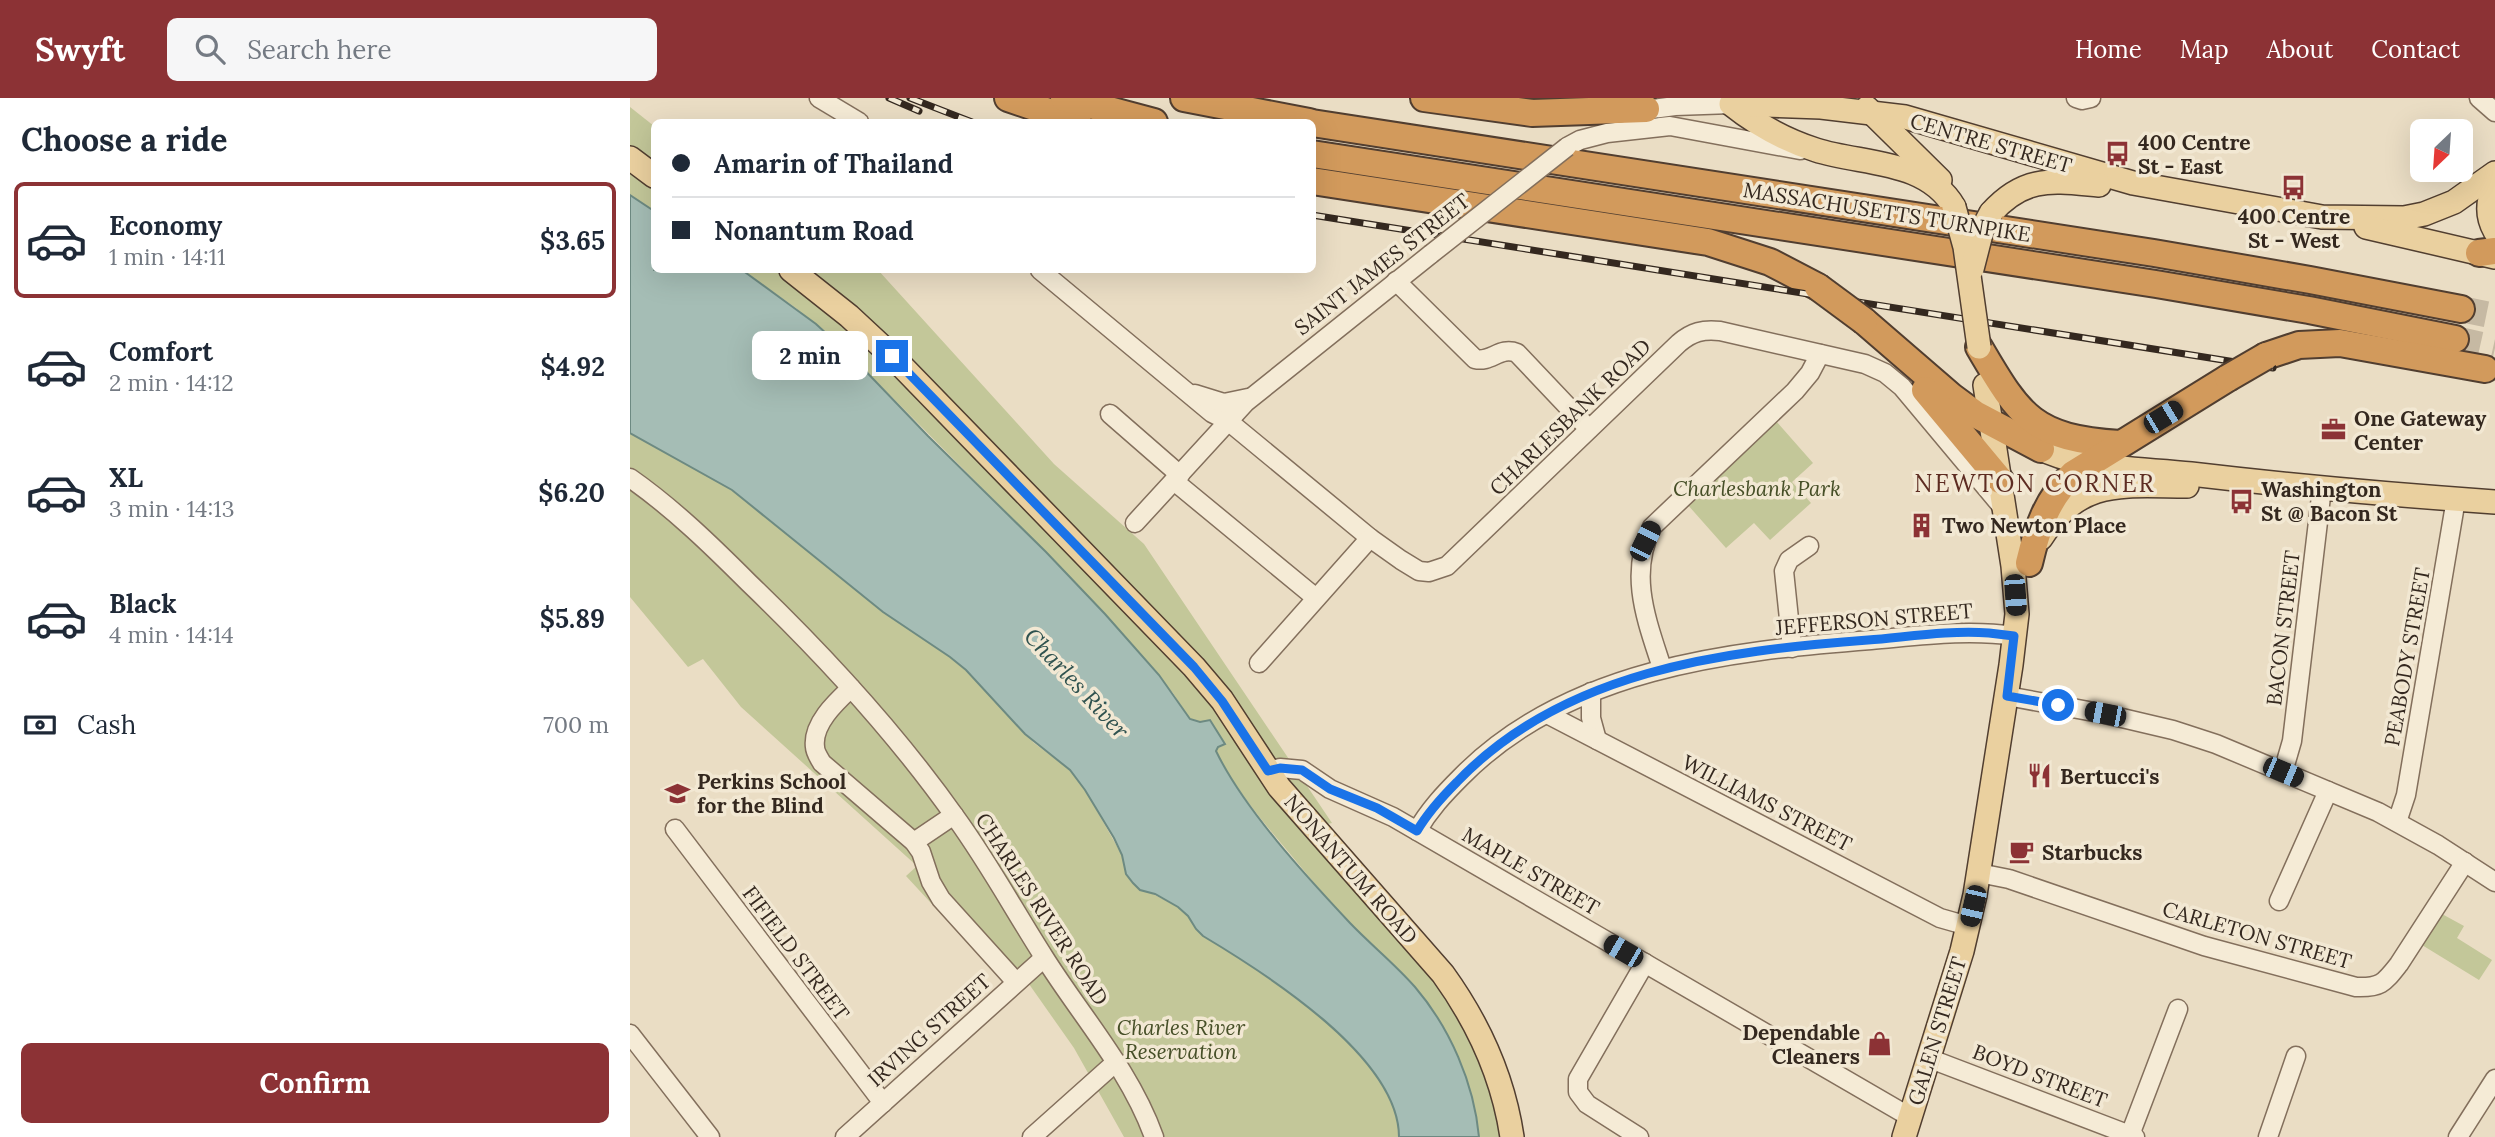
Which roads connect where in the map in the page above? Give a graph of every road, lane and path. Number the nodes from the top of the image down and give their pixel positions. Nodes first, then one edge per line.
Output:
1 (819, 98) edge
2 (1008, 98) edge
3 (1064, 98) edge
4 (1184, 98) edge
5 (1424, 98) edge
6 (1891, 98) edge
7 (2479, 98) edge
8 (1728, 101) edge
9 (1818, 102) edge
10 (1650, 104) edge
11 (1865, 105) edge
12 (2495, 112) edge
13 (854, 119) edge
14 (1069, 119) edge
15 (1143, 119) edge
16 (1291, 119) edge
17 (1927, 123) junction
18 (1316, 124) edge
19 (1567, 147) junction
20 (1316, 155) edge
21 (630, 158) edge
22 (1842, 158) junction
23 (2495, 173) edge
24 (651, 174) edge
25 (1316, 182) edge
26 (2495, 185) edge
27 (2165, 190) junction
28 (1954, 208) junction
29 (2322, 217) junction
30 (2495, 231) edge
31 (2490, 254) edge
32 (795, 273) edge
33 (1062, 276) edge
34 (1969, 278) junction
35 (1396, 281) junction
36 (2461, 309) tunnel mouth
37 (2455, 339) tunnel mouth
38 (1891, 344) junction
39 (1979, 347) junction
40 (1820, 354) junction
41 (2486, 369) dead end
42 (1178, 383) junction
43 (1985, 385) junction
44 (1255, 395) junction
45 (1110, 414) dead end
46 (1228, 421) junction
47 (1990, 423) junction
48 (1589, 429) junction
49 (2120, 444) junction
50 (2041, 449) junction
51 (2089, 463) junction
52 (630, 478) edge
53 (1177, 478) junction
54 (2000, 480) junction
55 (2296, 486) junction
56 (2322, 488) junction
57 (2456, 499) junction
58 (2495, 502) edge
59 (2005, 509) junction
60 (1135, 523) dead end
61 (1370, 538) junction
62 (1809, 545) dead end
63 (2029, 563) junction
64 (1316, 598) junction
65 (2015, 625) junction
66 (1792, 648) junction
67 (1259, 663) dead end
68 (1662, 668) junction
69 (851, 688) junction
70 (1591, 692) junction
71 (2007, 696) junction
72 (1547, 714) junction
73 (1597, 740) junction
74 (1268, 771) junction
75 (2283, 772) junction
76 (2328, 791) junction
77 (954, 815) junction
78 (2397, 822) junction
79 (675, 829) dead end
80 (1417, 831) junction
81 (914, 842) junction
82 (2465, 862) junction
83 (1978, 878) junction
84 (2495, 882) edge
85 (2280, 901) dead end
86 (1968, 926) junction
87 (1044, 958) junction
88 (1645, 963) junction
89 (1016, 982) junction
90 (2178, 1009) dead end
91 (630, 1034) edge
92 (2296, 1056) dead end
93 (1928, 1058) junction
94 (1116, 1062) junction
95 (2495, 1079) edge
96 (883, 1103) junction
97 (1907, 1127) edge
98 (2133, 1136) edge
99 (710, 1137) edge
100 (845, 1137) edge
101 (1032, 1137) edge
102 (1154, 1137) edge
103 (1512, 1137) edge
104 (1639, 1137) edge
105 (2268, 1137) edge
106 (2458, 1137) edge

1 - 13 street
2 - 14 highway
3 - 15 highway
4 - 16 highway, MASSACHUSETTS TURNPIKE
5 - 10 highway
6 - 17 main road
7 - 12 street
8 - 9 main road, CENTRE STREET
8 - 10 street, SAINT JAMES STREET
8 - 22 main road
9 - 11 main road, CENTRE STREET
10 - 19 street, SAINT JAMES STREET
11 - 17 main road, CENTRE STREET
11 - 28 main road
17 - 27 main road, CENTRE STREET
18 - 36 highway, MASSACHUSETTS TURNPIKE
19 - 22 street, SAINT JAMES STREET
19 - 35 street, SAINT JAMES STREET, bridge
20 - 37 highway, MASSACHUSETTS TURNPIKE
21 - 24 main road
22 - 28 main road
23 - 29 main road, CENTRE STREET
25 - 38 highway, bridge
26 - 30 main road
27 - 29 main road, CENTRE STREET
27 - 34 main road, CENTRE STREET, bridge
28 - 34 main road, bridge
29 - 31 main road
32 - 74 main road, NONANTUM ROAD
33 - 42 street, CHARLESBANK ROAD
34 - 39 main road, bridge
35 - 44 street, SAINT JAMES STREET
35 - 48 street
38 - 47 highway
38 - 54 highway
39 - 43 main road
39 - 49 highway
40 - 48 street, CHARLESBANK ROAD
40 - 59 street, CHARLESBANK ROAD
40 - 68 street
41 - 49 highway, bridge
42 - 44 street, CHARLESBANK ROAD
42 - 46 street, CHARLESBANK ROAD
43 - 47 main road
43 - 50 main road
44 - 46 street, SAINT JAMES STREET
45 - 53 street
46 - 53 street, SAINT JAMES STREET
46 - 61 street, CHARLESBANK ROAD
47 - 50 highway
47 - 54 main road
48 - 61 street, CHARLESBANK ROAD
49 - 51 highway
50 - 51 main road
51 - 55 main road
51 - 63 highway
52 - 69 street, CHARLES RIVER ROAD
53 - 60 street, SAINT JAMES STREET
53 - 64 street
54 - 59 main road
55 - 56 main road
55 - 63 main road
56 - 57 main road
56 - 75 street, BACON STREET
57 - 58 main road
57 - 78 street, PEABODY STREET
59 - 65 main road
61 - 64 street
62 - 66 street
63 - 65 main road
64 - 67 street
65 - 66 street, JEFFERSON STREET
65 - 71 main road
66 - 68 street, JEFFERSON STREET
68 - 70 street, JEFFERSON STREET
69 - 77 street, CHARLES RIVER ROAD
69 - 81 street
70 - 72 street, JEFFERSON STREET
70 - 73 street
71 - 75 street
71 - 83 main road
72 - 73 street, WILLIAMS STREET
72 - 80 street, JEFFERSON STREET
73 - 86 street, WILLIAMS STREET
74 - 80 street, MAPLE STREET
74 - 103 main road, NONANTUM ROAD
75 - 76 street
76 - 78 street
76 - 85 street
77 - 81 street, CHARLES RIVER ROAD
77 - 87 street, CHARLES RIVER ROAD
78 - 82 street
79 - 96 street, FIFIELD STREET
80 - 88 street, MAPLE STREET
81 - 89 street
82 - 83 street, CARLETON STREET
82 - 84 street
83 - 86 main road, GALEN STREET
86 - 93 main road, GALEN STREET
87 - 89 street, IRVING STREET
87 - 94 street, CHARLES RIVER ROAD
88 - 97 street, MAPLE STREET
88 - 104 street
89 - 96 street, IRVING STREET
90 - 98 street
91 - 99 street
92 - 105 street
93 - 97 main road, GALEN STREET
93 - 98 street, BOYD STREET
94 - 101 street
94 - 102 street, CHARLES RIVER ROAD
95 - 106 street
96 - 100 street, IRVING STREET

